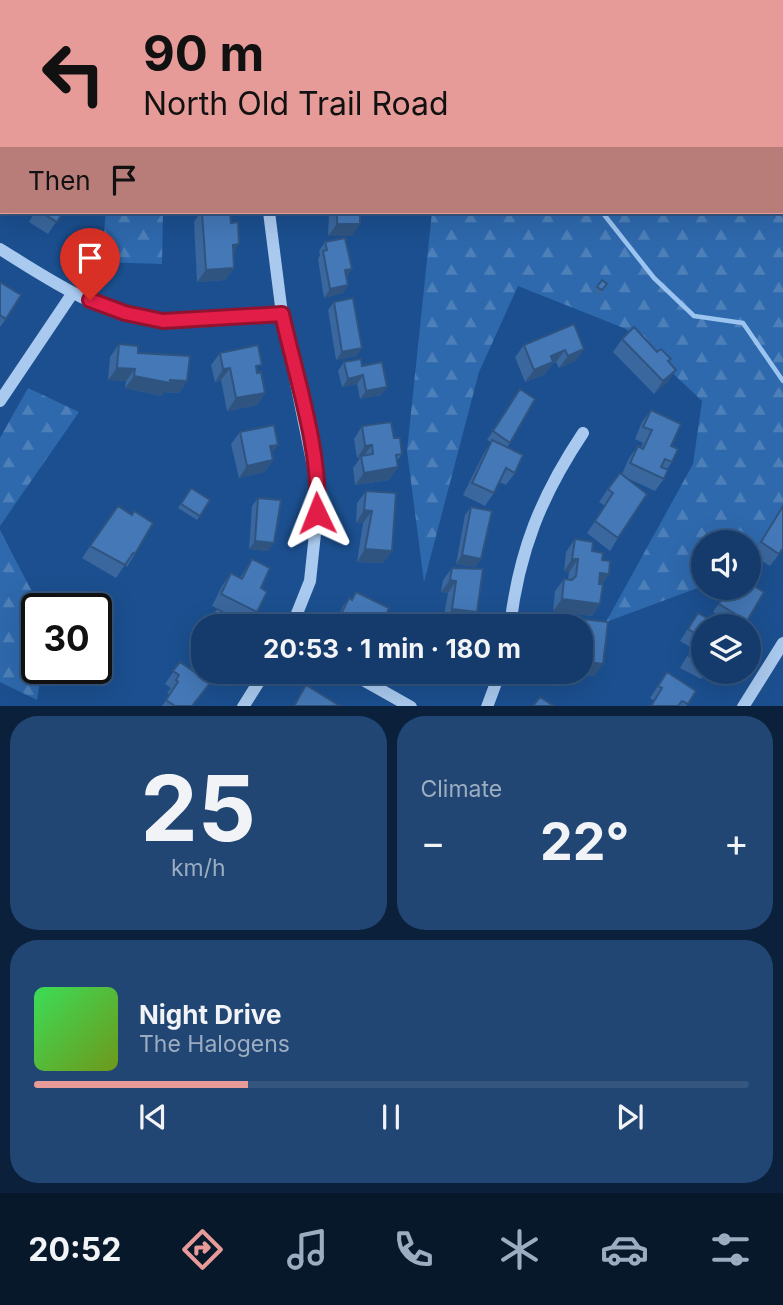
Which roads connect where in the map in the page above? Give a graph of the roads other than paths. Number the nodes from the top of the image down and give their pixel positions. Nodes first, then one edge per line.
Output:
1 (269, 214) edge
2 (0, 248) edge
3 (72, 293) junction
4 (282, 314) junction
5 (0, 401) edge
6 (583, 433) dead end
7 (297, 614) edge
8 (512, 614) edge
9 (783, 643) edge
10 (257, 684) edge
11 (371, 684) edge
12 (495, 684) edge
13 (243, 706) edge
14 (411, 706) edge
15 (487, 706) edge
16 (743, 706) edge

1 - 4 street
2 - 3 street
3 - 4 street
3 - 5 street
4 - 7 street
6 - 8 street
9 - 16 street
10 - 13 street
11 - 14 street
12 - 15 street

